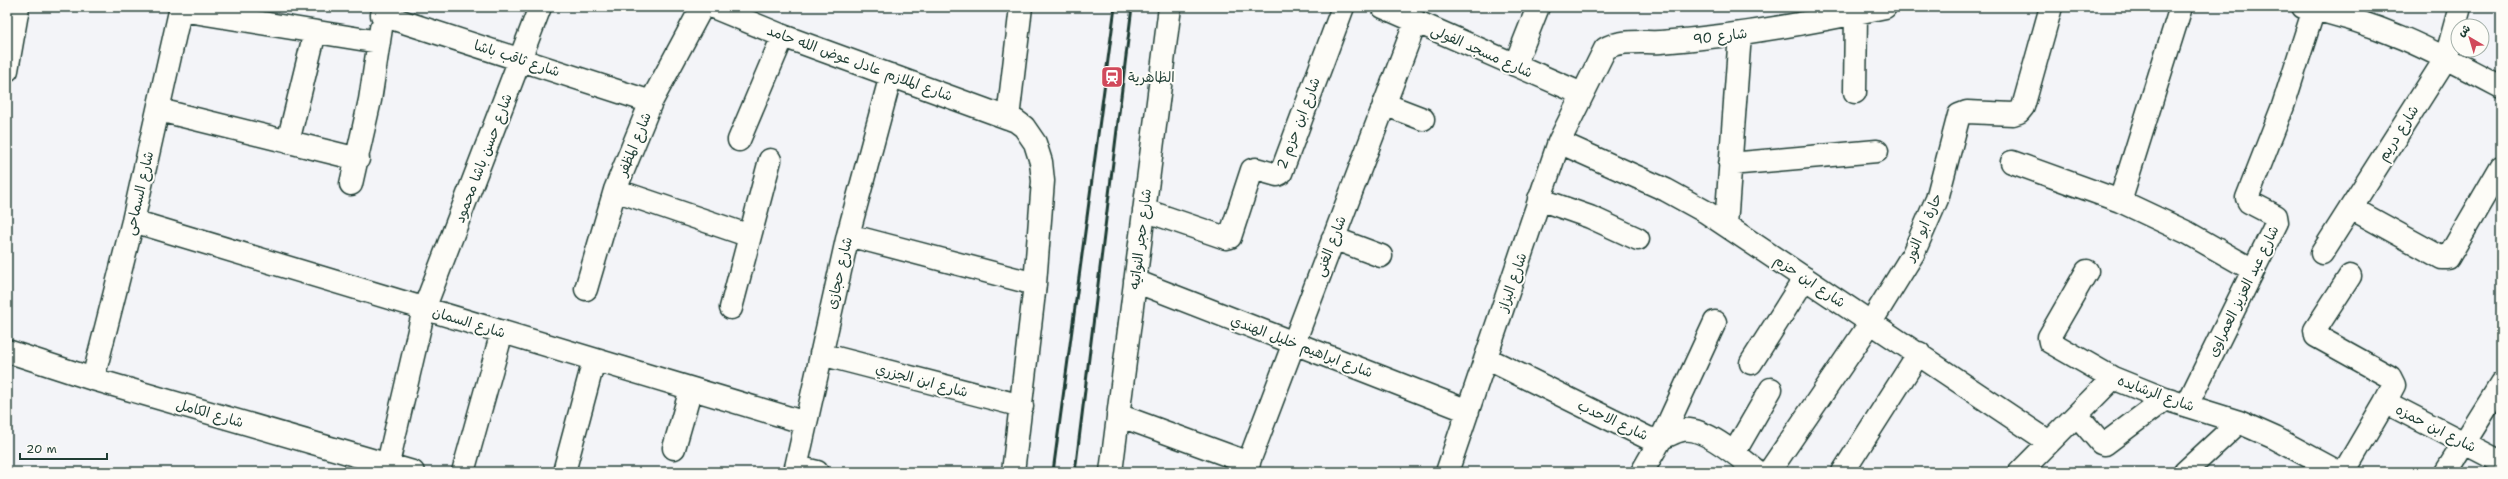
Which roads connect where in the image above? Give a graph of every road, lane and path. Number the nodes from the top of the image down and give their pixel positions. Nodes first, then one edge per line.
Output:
1 (18, 7) edge
2 (540, 7) edge
3 (702, 7) edge
4 (713, 7) edge
5 (1021, 7) edge
6 (1170, 7) edge
7 (1343, 7) edge
8 (1538, 7) edge
9 (1885, 7) edge
10 (2051, 7) edge
11 (2181, 7) edge
12 (2460, 7) edge
13 (181, 8) edge
14 (1387, 8) edge
15 (2309, 8) edge
16 (383, 11) edge
17 (2344, 11) edge
18 (1856, 13) junction
19 (1416, 21) junction
20 (316, 32) junction
21 (1740, 34) junction
22 (782, 36) junction
23 (379, 42) junction
24 (8, 57) edge
25 (2446, 58) junction
26 (522, 60) junction
27 (1515, 65) junction
28 (891, 75) junction
29 (2501, 87) edge
30 (1855, 92) dead end
31 (1582, 94) junction
32 (651, 102) junction
33 (1384, 104) junction
34 (159, 110) junction
35 (1008, 118) junction
36 (1423, 119) dead end
37 (739, 140) dead end
38 (288, 142) junction
39 (1559, 142) junction
40 (1876, 151) dead end
41 (358, 159) junction
42 (770, 160) dead end
43 (2012, 162) dead end
44 (1730, 164) junction
45 (2501, 167) edge
46 (351, 184) dead end
47 (616, 190) junction
48 (1539, 199) junction
49 (2120, 201) junction
50 (2351, 208) junction
51 (1144, 210) junction
52 (133, 222) junction
53 (1726, 225) junction
54 (750, 236) junction
55 (848, 236) junction
56 (1333, 238) junction
57 (1638, 239) dead end
58 (2322, 253) dead end
59 (1381, 256) dead end
60 (2253, 270) junction
61 (2087, 271) dead end
62 (2350, 276) dead end
63 (1805, 278) junction
64 (1135, 281) junction
65 (1035, 284) junction
66 (586, 289) dead end
67 (731, 308) dead end
68 (424, 309) junction
69 (1715, 322) dead end
70 (1871, 322) junction
71 (502, 332) junction
72 (1293, 343) junction
73 (7, 351) edge
74 (1919, 353) junction
75 (821, 354) junction
76 (1486, 358) junction
77 (594, 360) junction
78 (1751, 363) dead end
79 (93, 378) junction
80 (2113, 378) junction
81 (2501, 384) edge
82 (691, 389) junction
83 (1771, 389) dead end
84 (2165, 399) junction
85 (2385, 402) junction
86 (2187, 405) junction
87 (1022, 406) junction
88 (1468, 411) junction
89 (2077, 414) junction
90 (1118, 415) junction
91 (2239, 422) junction
92 (806, 423) junction
93 (1661, 439) junction
94 (2049, 442) junction
95 (2463, 442) junction
96 (674, 448) dead end
97 (1734, 453) junction
98 (2501, 462) edge
99 (1247, 467) edge
100 (387, 469) edge
101 (796, 470) edge
102 (413, 472) edge
103 (463, 472) edge
104 (564, 472) edge
105 (817, 472) edge
106 (1013, 472) edge
107 (1111, 472) edge
108 (1448, 472) edge
109 (1642, 472) edge
110 (1758, 472) edge
111 (1769, 472) edge
112 (1843, 472) edge
113 (2020, 472) edge
114 (2185, 472) edge
115 (2338, 472) edge
116 (2344, 472) edge
117 (2446, 472) edge

1 - 24 street
2 - 26 street, شارع حسن باشا محمود
3 - 32 street, شارع المظفر
4 - 22 street, شارع الملازم عادل عوض الله حامد
5 - 35 street
6 - 51 street, شارع حجر النواتيه
7 - 51 street, شارع ابن حزم 2
8 - 27 street
9 - 18 street, شارع 90
10 - 70 street, حارة ابو النور
11 - 49 street
12 - 25 street, شارع دريم
13 - 20 street
13 - 34 street, شارع السماحى
14 - 19 street, شارع مسجد الفولى
15 - 17 street
15 - 60 street, شارع عبد العزيز العمراوى
16 - 23 street
16 - 26 street, شارع ثاقب باشا
17 - 25 street
18 - 21 street, شارع 90
18 - 30 street
19 - 27 street, شارع مسجد الفولى
19 - 33 street, شارع الغنى
20 - 23 street
20 - 38 street
21 - 31 street, شارع 90
21 - 44 street
22 - 28 street, شارع الملازم عادل عوض الله حامد
22 - 37 street
23 - 41 street
25 - 29 street
25 - 50 street, شارع دريم
26 - 32 street, شارع ثاقب باشا
26 - 68 street, شارع حسن باشا محمود
27 - 31 street, شارع مسجد الفولى
28 - 35 street, شارع الملازم عادل عوض الله حامد
28 - 55 street, شارع حجازى
31 - 39 street, شارع البزاز
32 - 47 street, شارع المظفر
33 - 36 street
33 - 56 street, شارع الغنى
34 - 38 street
34 - 52 street, شارع السماحى
35 - 65 street, شارع الملازم عادل عوض الله حامد
38 - 41 street
39 - 48 street, شارع البزاز
39 - 53 street, شارع ابن حزم
40 - 44 street
41 - 46 street
42 - 54 street
43 - 49 street
44 - 53 street
45 - 50 street
47 - 54 street
47 - 66 street, شارع المظفر
48 - 57 street
48 - 76 street, شارع البزاز
49 - 60 street
50 - 58 street, شارع دريم
51 - 64 street, شارع حجر النواتيه
52 - 68 street, شارع السمان
52 - 79 street, شارع السماحى
53 - 63 street, شارع ابن حزم
54 - 67 street
55 - 65 street
55 - 75 street, شارع حجازى
56 - 59 street
56 - 72 street, شارع الغنى
60 - 86 street, شارع عبد العزيز العمراوى
61 - 80 street, شارع الرشايده
62 - 85 street, شارع ابن حمزه
63 - 70 street, شارع ابن حزم
63 - 78 street
64 - 72 street, شارع ابراهيم خليل الهندي
64 - 90 street, شارع حجر النواتيه
65 - 87 street, شارع الملازم عادل عوض الله حامد
68 - 71 street, شارع السمان
68 - 100 street, شارع حسن باشا محمود
69 - 93 street
70 - 74 street, شارع ابن حزم
70 - 111 street, حارة ابو النور
71 - 77 street, شارع السمان
71 - 103 street
72 - 88 street, شارع ابراهيم خليل الهندي
72 - 99 street, شارع الغنى
73 - 79 street, شارع الكامل
74 - 94 street, شارع ابن حزم
74 - 112 street
75 - 87 street, شارع ابن الجزري
75 - 92 street, شارع حجازى
76 - 88 street, شارع البزاز
76 - 93 street, شارع الاحدب
77 - 82 street, شارع السمان
77 - 104 street
79 - 100 street, شارع الكامل
80 - 84 street, شارع الرشايده
80 - 89 street
81 - 95 street
82 - 92 street, شارع السمان
82 - 96 street
83 - 97 street
84 - 86 street, شارع الرشايده
84 - 89 street
85 - 95 street, شارع ابن حمزه
85 - 116 street
86 - 91 street, شارع الرشايده
87 - 106 street, شارع الملازم عادل عوض الله حامد
88 - 108 street, شارع البزاز
89 - 94 street
90 - 99 street
90 - 107 street, شارع حجر النواتيه
91 - 114 street
91 - 115 street, شارع الرشايده
92 - 101 street, شارع حجازى
93 - 97 street, شارع الاحدب
93 - 109 street
94 - 113 street
95 - 98 street, شارع ابن حمزه
95 - 117 street
97 - 110 street, شارع الاحدب
100 - 102 street, شارع الكامل
101 - 105 street

